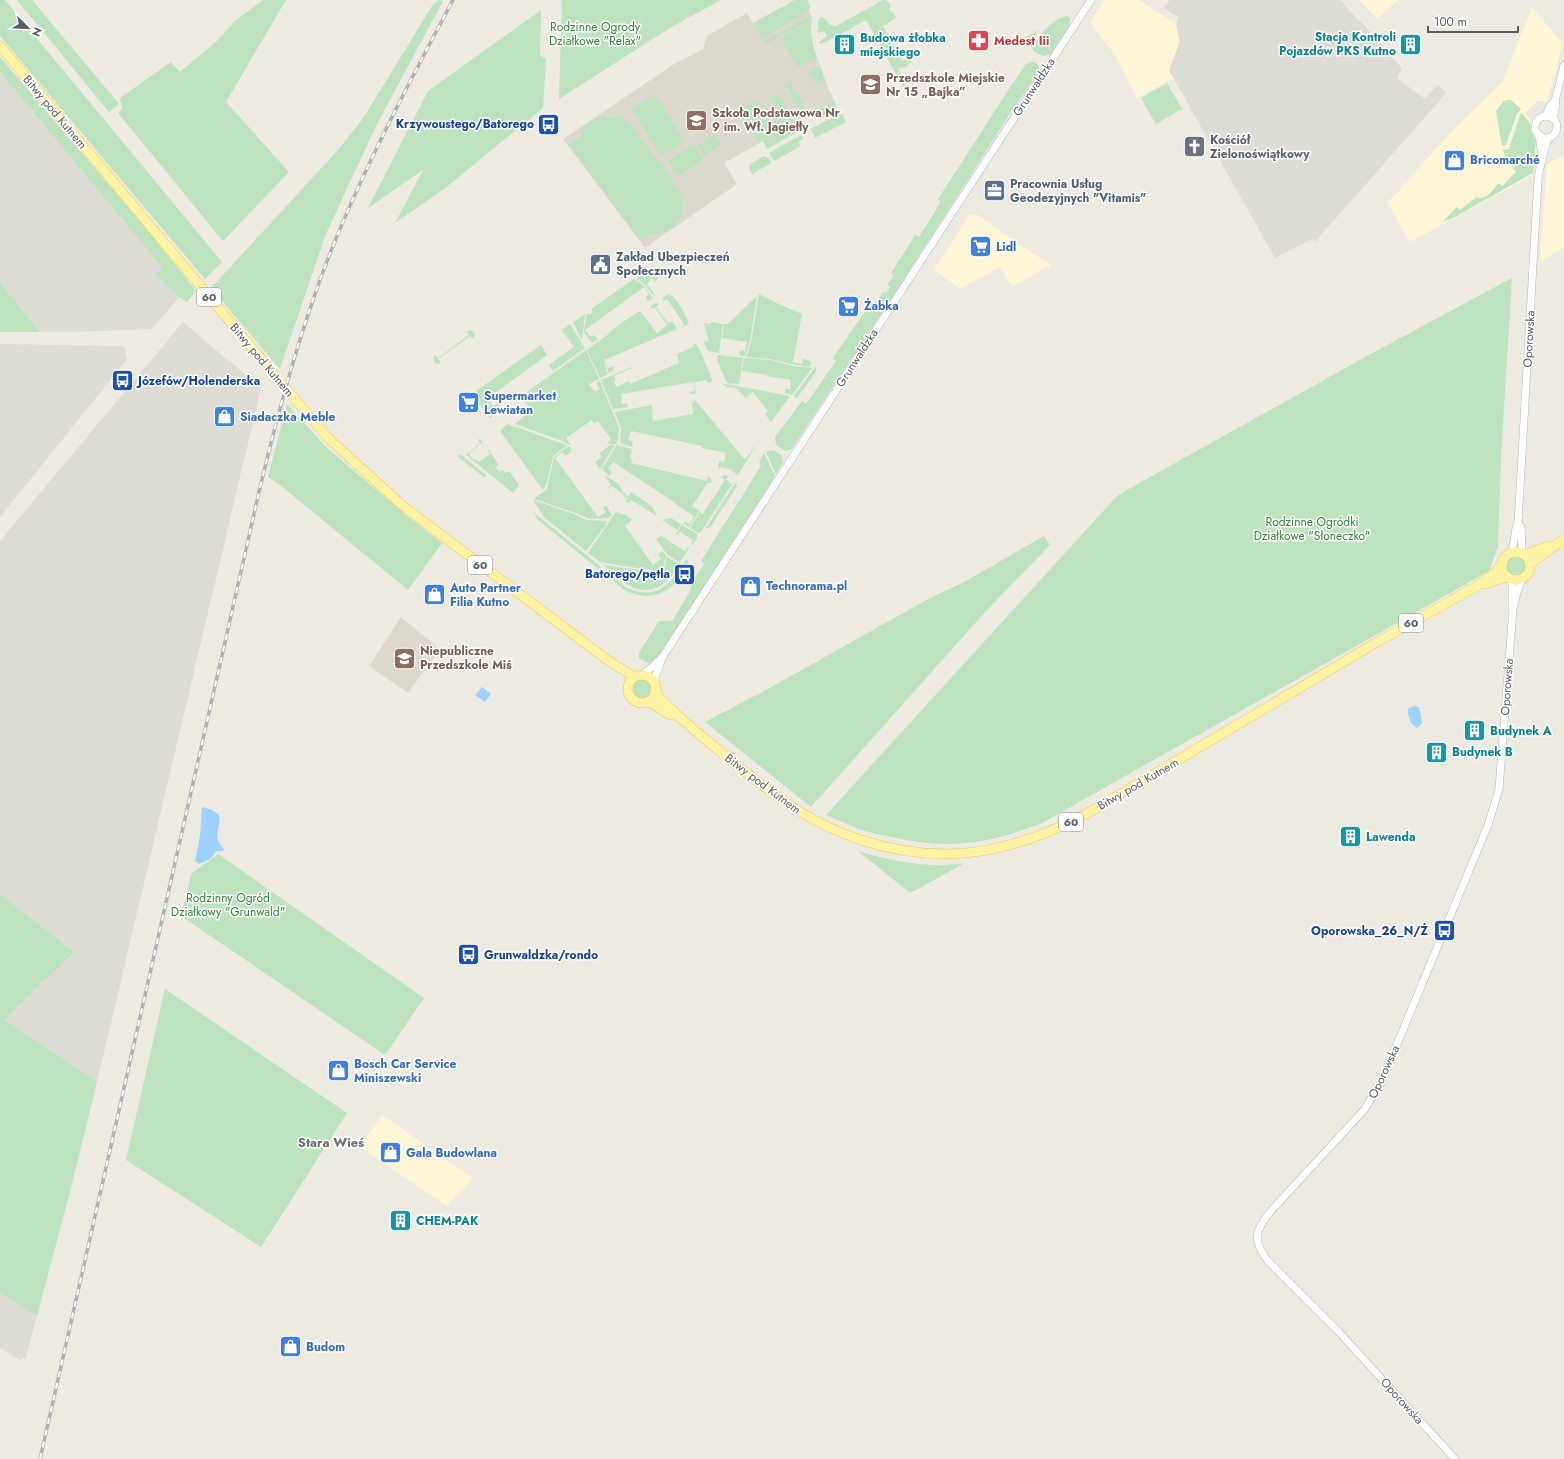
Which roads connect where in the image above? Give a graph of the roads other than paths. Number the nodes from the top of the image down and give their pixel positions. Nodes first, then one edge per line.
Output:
1 (1091, 0) edge
2 (0, 46) edge
3 (1564, 65) edge
4 (1555, 101) junction
5 (1545, 117) junction
6 (1553, 119) junction
7 (1540, 135) junction
8 (1548, 138) junction
9 (1542, 156) junction
10 (1518, 523) junction
11 (1562, 540) edge
12 (1512, 553) junction
13 (1523, 554) junction
14 (1502, 564) junction
15 (1530, 564) junction
16 (1509, 578) junction
17 (1523, 578) junction
18 (1477, 586) junction
19 (1513, 609) junction
20 (663, 656) junction
21 (606, 659) junction
22 (638, 676) junction
23 (628, 688) junction
24 (655, 688) junction
25 (647, 702) junction
26 (681, 720) junction
27 (1455, 1459) edge

1 - 20 street, Grunwaldzka
2 - 21 main road, Bitwy pod Kutnem / 60
3 - 4 street
4 - 5 street
4 - 6 street
5 - 6 street
5 - 7 street
6 - 8 street
7 - 8 street
7 - 9 street, Oporowska
8 - 9 street, Oporowska
9 - 10 street, Oporowska
10 - 12 street, Oporowska
10 - 13 street, Oporowska
11 - 13 main road
11 - 15 main road
12 - 13 main road
12 - 14 main road, 60
13 - 15 main road
14 - 16 main road
14 - 18 main road, Bitwy pod Kutnem / 60
15 - 17 main road
16 - 17 main road, 60
16 - 18 main road, Bitwy pod Kutnem / 60
16 - 19 street, Oporowska
17 - 19 street, Oporowska
18 - 26 main road, Bitwy pod Kutnem / 60
19 - 27 street, Oporowska
20 - 22 street, Grunwaldzka
20 - 24 street, Grunwaldzka
21 - 22 main road, Bitwy pod Kutnem / 60
21 - 23 main road, Bitwy pod Kutnem / 60
22 - 23 main road
22 - 24 main road, 60
23 - 25 main road, 60
24 - 25 main road
24 - 26 main road, Bitwy pod Kutnem / 60
25 - 26 main road, Bitwy pod Kutnem / 60

